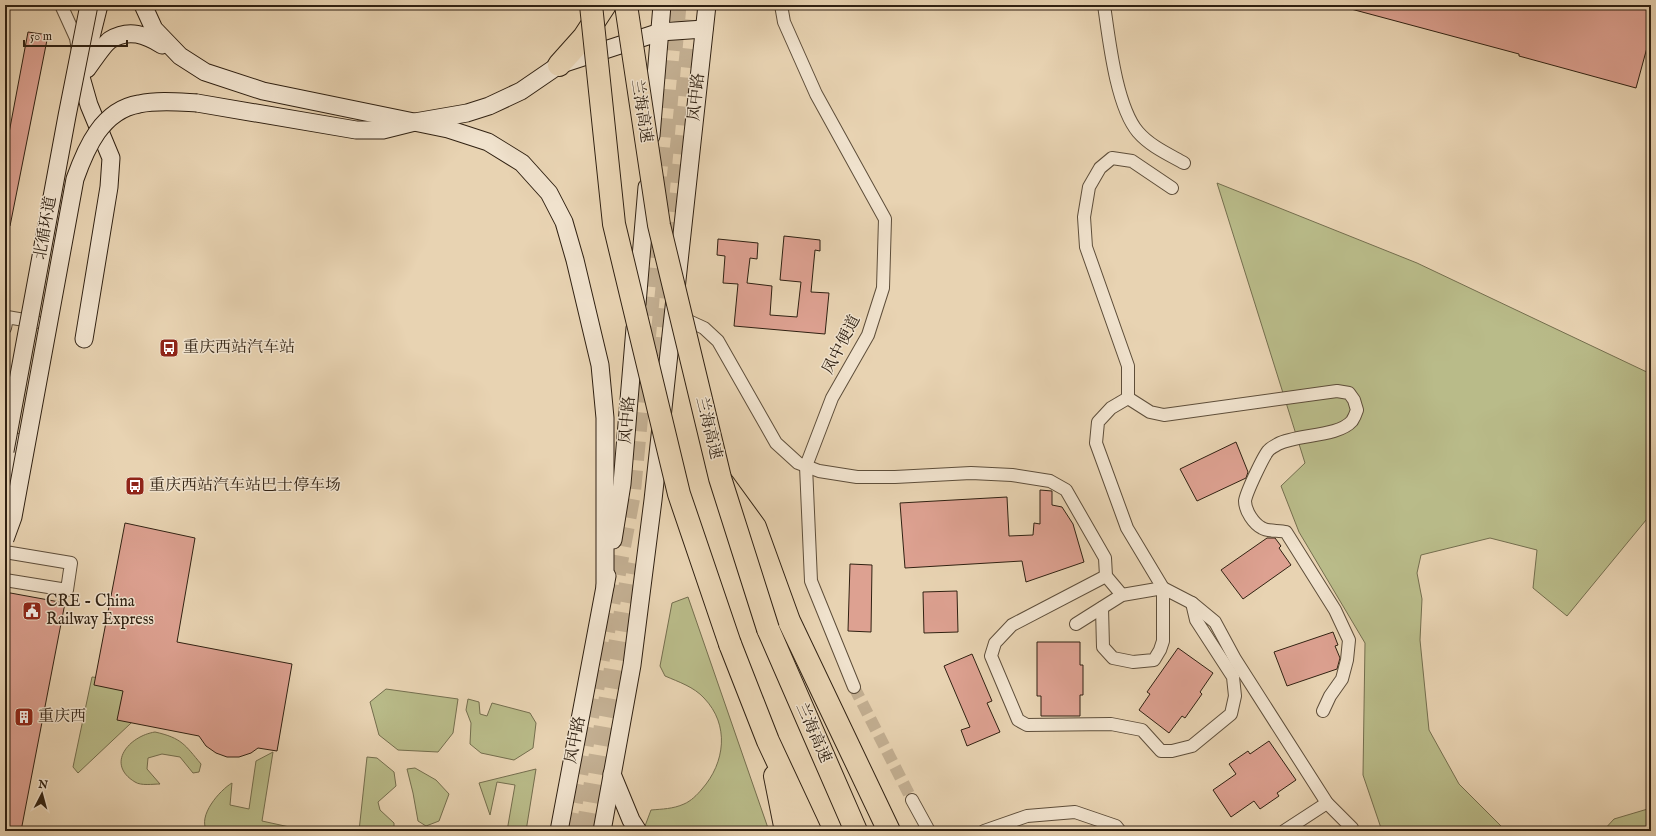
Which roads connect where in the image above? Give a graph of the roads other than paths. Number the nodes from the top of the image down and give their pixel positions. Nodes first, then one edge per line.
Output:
1 (61, 5) edge
2 (89, 5) edge
3 (99, 5) edge
4 (143, 5) edge
5 (591, 5) edge
6 (605, 5) edge
7 (626, 5) edge
8 (662, 5) edge
9 (706, 5) edge
10 (780, 5) edge
11 (1104, 5) edge
12 (704, 29) junction
13 (660, 32) junction
14 (180, 56) junction
15 (558, 65) junction
16 (81, 77) junction
17 (415, 122) junction
18 (1184, 163) dead end
19 (1172, 188) dead end
20 (673, 314) junction
21 (36, 322) junction
22 (5, 328) edge
23 (84, 339) dead end
24 (1128, 398) junction
25 (5, 451) edge
26 (806, 466) junction
27 (720, 478) junction
28 (5, 495) edge
29 (5, 539) edge
30 (5, 552) edge
31 (1106, 576) junction
32 (5, 580) edge
33 (605, 586) junction
34 (1163, 588) junction
35 (1122, 595) junction
36 (1192, 603) junction
37 (1102, 608) junction
38 (1076, 624) dead end
39 (854, 687) tunnel mouth
40 (1323, 711) dead end
41 (768, 741) junction
42 (612, 774) junction
43 (912, 800) tunnel mouth
44 (1327, 803) junction
45 (889, 830) edge
46 (559, 831) edge
47 (602, 831) edge
48 (638, 831) edge
49 (786, 831) edge
50 (810, 831) edge
51 (856, 831) edge
52 (928, 831) edge
53 (984, 831) edge
54 (1120, 831) edge
55 (1284, 831) edge
56 (1353, 831) edge

1 - 16 street
2 - 25 main road, 北循环道, bridge
3 - 16 main road
4 - 14 main road
5 - 41 highway, bridge
6 - 15 highway
7 - 27 highway, 兰海高速, bridge
8 - 13 main road, 凤中路
9 - 12 main road, 凤中路
10 - 26 street, 凤中便道
11 - 18 street
12 - 13 main road
12 - 20 main road, 凤中路
13 - 15 main road
13 - 33 main road, 凤中路
14 - 16 main road
14 - 17 main road
15 - 17 main road
16 - 21 street
16 - 23 main road
17 - 29 main road, bridge
17 - 33 main road
19 - 24 street
20 - 26 street
20 - 42 main road, 凤中路
21 - 22 street
21 - 28 street
24 - 34 street
24 - 40 street
26 - 31 street
26 - 39 street, 凤中便道
27 - 45 highway
27 - 51 highway, 兰海高速, bridge
30 - 32 street
31 - 35 street
31 - 36 street
33 - 46 main road, 凤中路
34 - 35 street
34 - 36 street
34 - 37 street
35 - 37 street
36 - 44 street
37 - 38 street
41 - 49 highway
41 - 50 highway
42 - 47 main road, 凤中路
42 - 48 main road
43 - 52 street
44 - 55 street
44 - 56 street
53 - 54 street

